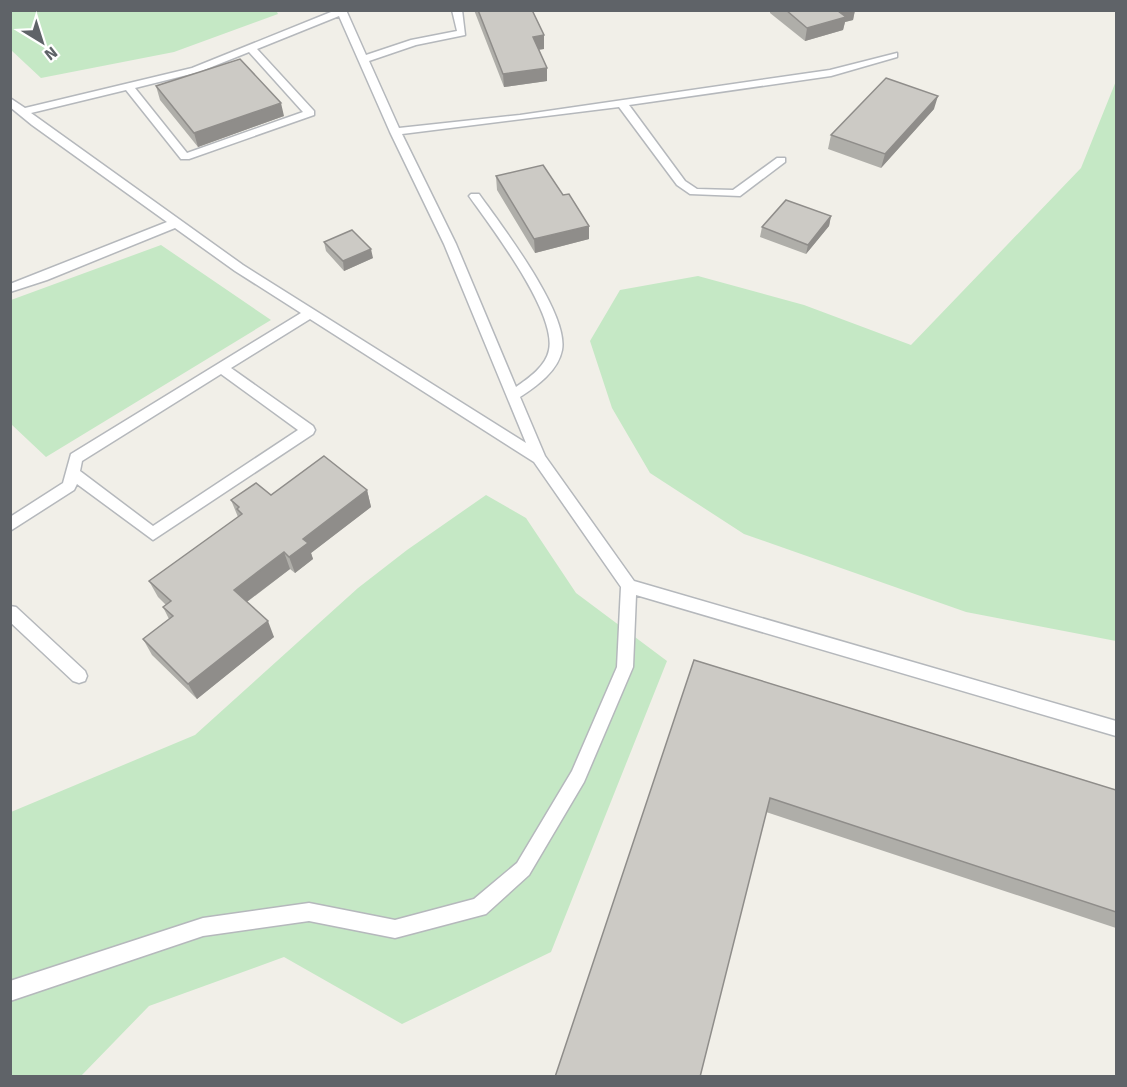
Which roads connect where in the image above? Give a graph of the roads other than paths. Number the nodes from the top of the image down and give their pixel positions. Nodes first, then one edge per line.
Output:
1 (457, 10) edge
2 (342, 11) edge
3 (251, 48) junction
4 (893, 55) dead end
5 (362, 60) junction
6 (128, 86) junction
7 (622, 103) junction
8 (17, 106) edge
9 (395, 132) junction
10 (781, 160) dead end
11 (475, 196) dead end
12 (176, 223) junction
13 (10, 288) edge
14 (310, 313) junction
15 (222, 368) junction
16 (513, 395) junction
17 (539, 458) junction
18 (72, 473) junction
19 (10, 525) edge
20 (629, 586) junction
21 (10, 612) edge
22 (79, 675) dead end
23 (1116, 729) edge
24 (10, 991) edge

1 - 5 lane
2 - 3 lane
2 - 5 lane
3 - 6 lane
3 - 6 lane
4 - 7 lane
5 - 9 lane
6 - 8 lane
7 - 9 lane
7 - 10 lane
8 - 12 lane
9 - 16 lane
11 - 16 lane
12 - 13 lane
12 - 14 lane
14 - 15 lane
14 - 17 lane
15 - 18 lane
15 - 18 lane
16 - 17 lane
17 - 20 lane
18 - 19 lane
20 - 23 lane
20 - 24 lane
21 - 22 lane

